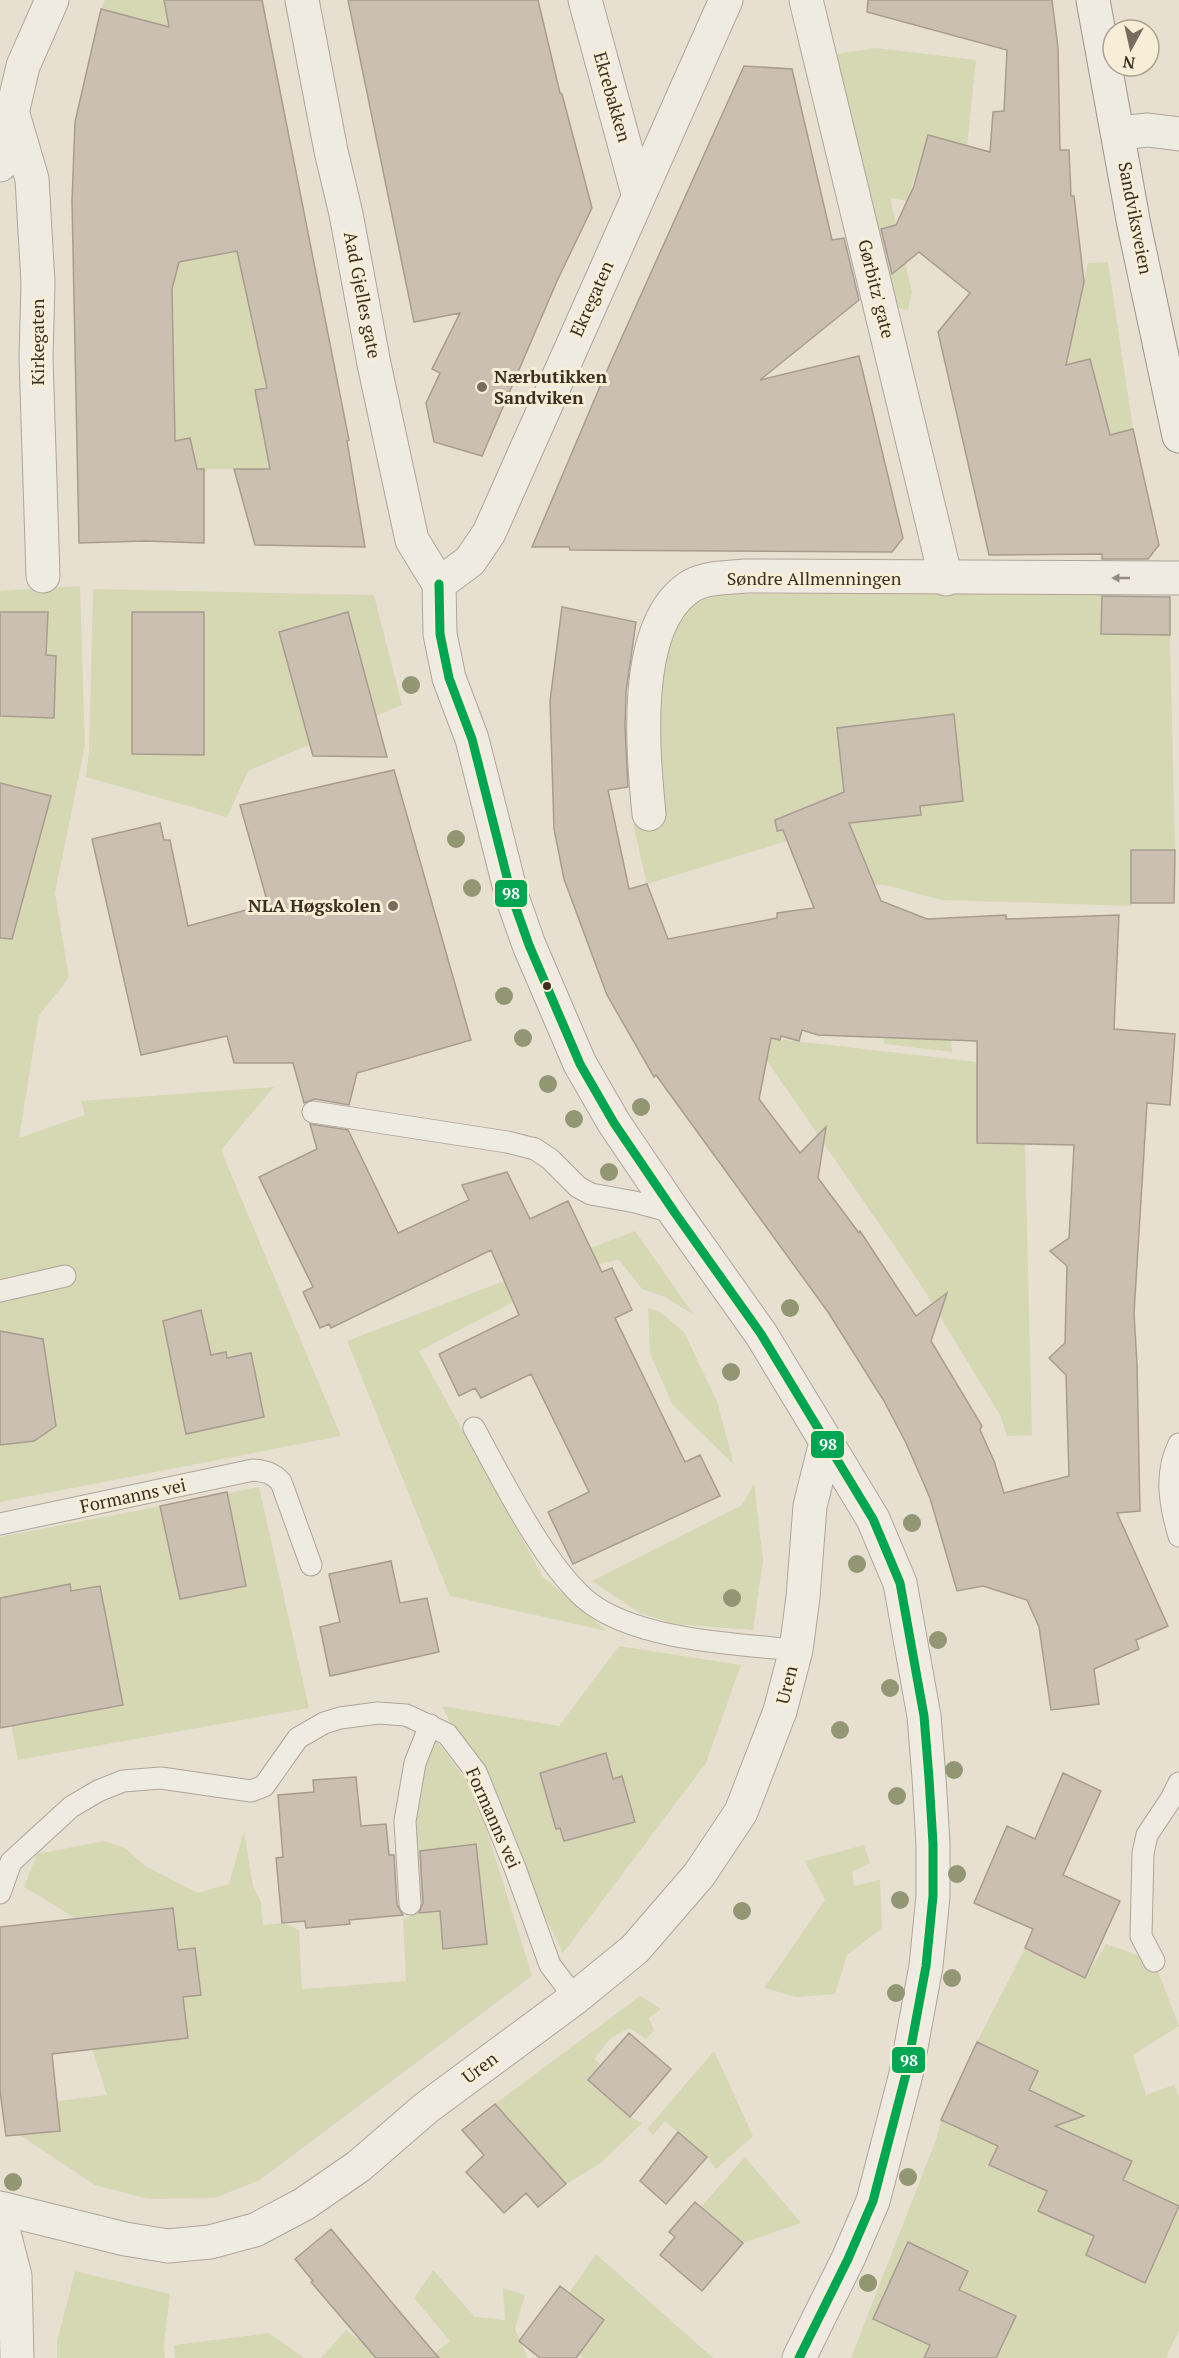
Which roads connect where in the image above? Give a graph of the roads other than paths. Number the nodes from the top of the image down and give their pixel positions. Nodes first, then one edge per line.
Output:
1 (52, 0) edge
2 (302, 0) edge
3 (585, 0) edge
4 (726, 0) edge
5 (806, 0) edge
6 (1093, 0) edge
7 (12, 111) junction
8 (1119, 133) junction
9 (1179, 134) edge
10 (0, 165) edge
11 (638, 194) junction
12 (1179, 436) edge
13 (43, 576) dead end
14 (1179, 578) edge
15 (946, 579) junction
16 (439, 584) junction
17 (650, 814) dead end
18 (313, 1112) dead end
19 (675, 1213) junction
20 (65, 1275) dead end
21 (0, 1291) edge
22 (474, 1428) dead end
23 (826, 1442) junction
24 (1179, 1444) edge
25 (0, 1524) edge
26 (1179, 1536) edge
27 (311, 1565) dead end
28 (795, 1650) junction
29 (430, 1725) junction
30 (1179, 1783) edge
31 (0, 1893) edge
32 (410, 1904) dead end
33 (1154, 1961) dead end
34 (575, 1998) junction
35 (0, 2208) edge
36 (0, 2218) edge
37 (17, 2358) edge
38 (799, 2358) edge

1 - 7 street
2 - 16 street, Aad Gjelles gate
3 - 11 street, Ekrebakken
4 - 11 street, Ekregaten
5 - 15 street, Gørbitz' gate
6 - 8 street, Sandviksveien
7 - 10 street
7 - 13 street, Kirkegaten
8 - 9 street
8 - 12 street, Sandviksveien
11 - 16 street, Ekregaten
14 -> 15 street, Søndre Allmenningen
15 - 17 street, Søndre Allmenningen
16 - 19 street
18 - 19 lane
19 - 23 street
20 - 21 lane
22 - 28 lane, Uren
23 - 28 street, Uren
23 - 38 street
24 - 26 lane
25 - 27 lane, Formanns vei
28 - 34 street, Uren
29 - 31 lane, Formanns vei
29 - 32 lane
29 - 34 lane, Formanns vei
30 - 33 lane
34 - 35 street, Uren
36 - 37 street

